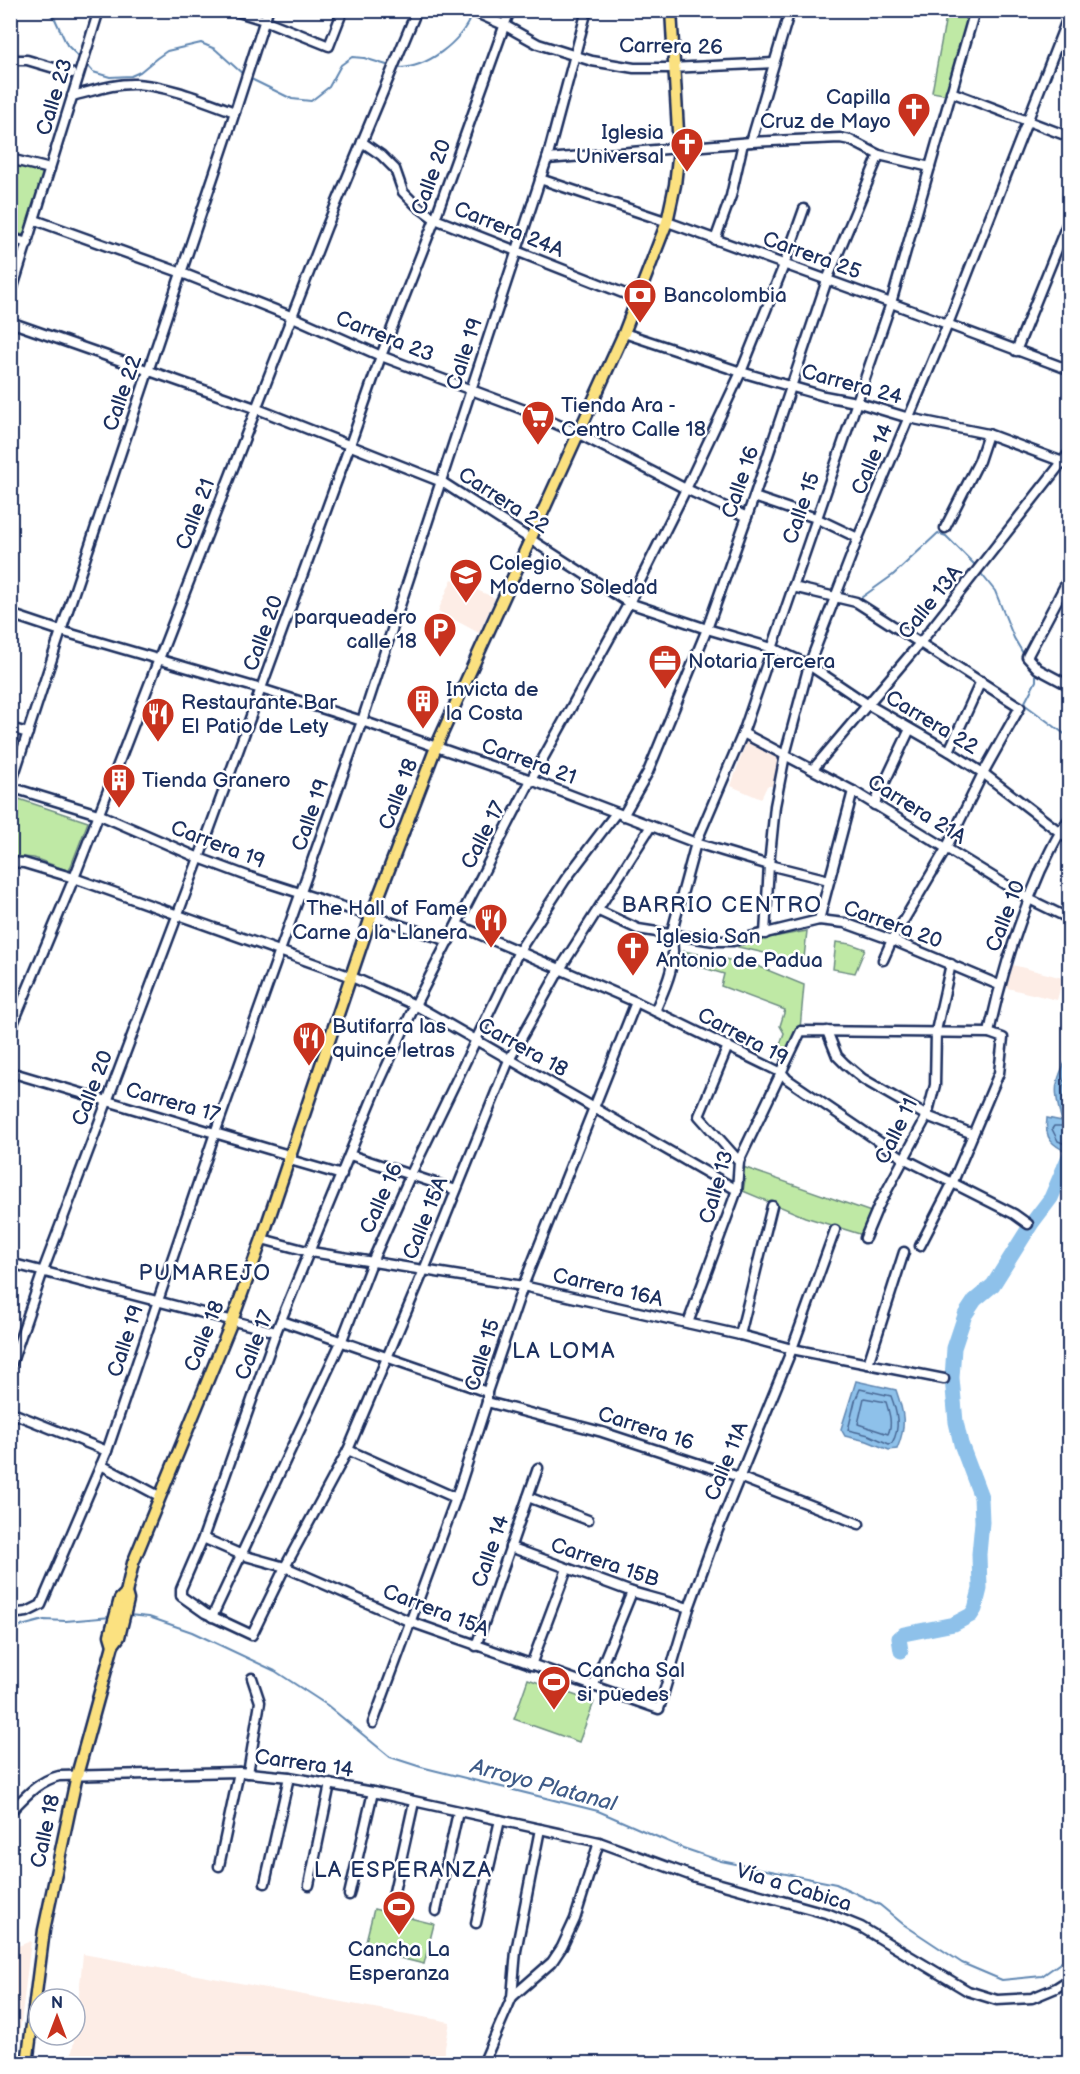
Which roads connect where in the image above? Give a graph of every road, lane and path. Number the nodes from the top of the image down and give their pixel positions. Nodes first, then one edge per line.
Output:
1 (99, 10) edge
2 (232, 10) edge
3 (268, 10) edge
4 (343, 10) edge
5 (417, 10) edge
6 (470, 10) edge
7 (510, 10) edge
8 (587, 10) edge
9 (671, 10) edge
10 (790, 10) edge
11 (975, 10) edge
12 (1070, 12) edge
13 (264, 20) junction
14 (504, 25) junction
15 (575, 56) junction
16 (10, 60) edge
17 (774, 63) junction
18 (675, 68) junction
19 (71, 73) dead end
20 (73, 92) junction
21 (951, 92) junction
22 (236, 112) junction
23 (1028, 121) junction
24 (1070, 137) edge
25 (362, 142) junction
26 (747, 142) junction
27 (679, 149) junction
28 (879, 155) junction
29 (10, 159) edge
30 (547, 159) junction
31 (930, 167) junction
32 (50, 169) junction
33 (540, 179) junction
34 (804, 209) dead end
35 (1070, 217) edge
36 (435, 219) junction
37 (35, 220) junction
38 (667, 222) junction
39 (10, 238) edge
40 (715, 240) junction
41 (28, 243) junction
42 (516, 251) junction
43 (784, 265) junction
44 (182, 273) junction
45 (827, 280) junction
46 (10, 297) edge
47 (638, 300) junction
48 (891, 303) junction
49 (292, 317) junction
50 (10, 322) edge
51 (948, 324) junction
52 (624, 333) junction
53 (1016, 351) junction
54 (381, 356) junction
55 (1070, 370) edge
56 (148, 372) junction
57 (741, 372) junction
58 (792, 386) junction
59 (471, 389) junction
60 (856, 402) junction
61 (255, 408) junction
62 (909, 418) junction
63 (579, 434) junction
64 (988, 434) junction
65 (350, 446) junction
66 (1070, 452) edge
67 (1066, 464) edge
68 (442, 482) junction
69 (686, 489) junction
70 (754, 497) junction
71 (747, 517) junction
72 (816, 518) junction
73 (945, 528) dead end
74 (530, 538) junction
75 (858, 538) junction
76 (1068, 581) edge
77 (793, 587) junction
78 (837, 596) junction
79 (628, 603) junction
80 (10, 614) edge
81 (707, 629) junction
82 (61, 632) junction
83 (920, 643) junction
84 (772, 648) junction
85 (158, 659) junction
86 (809, 665) junction
87 (981, 681) junction
88 (1070, 686) edge
89 (261, 690) junction
90 (867, 704) junction
91 (362, 722) junction
92 (10, 728) edge
93 (910, 729) junction
94 (28, 733) junction
95 (743, 733) junction
96 (436, 747) junction
97 (949, 751) junction
98 (785, 754) junction
99 (813, 769) junction
100 (983, 773) junction
101 (531, 780) junction
102 (10, 788) edge
103 (853, 791) junction
104 (873, 805) junction
105 (98, 814) junction
106 (620, 815) junction
107 (1070, 818) edge
108 (651, 826) junction
109 (1059, 832) junction
110 (1070, 840) edge
111 (696, 843) junction
112 (946, 849) junction
113 (199, 858) junction
114 (10, 861) edge
115 (768, 865) junction
116 (74, 878) junction
117 (829, 880) junction
118 (302, 895) junction
119 (1029, 899) junction
120 (599, 911) junction
121 (372, 915) junction
122 (177, 916) junction
123 (1070, 919) edge
124 (819, 920) junction
125 (458, 925) junction
126 (765, 934) junction
127 (670, 935) junction
128 (892, 940) junction
129 (449, 941) junction
130 (519, 951) junction
131 (279, 952) junction
132 (883, 960) dead end
133 (951, 964) junction
134 (560, 969) junction
135 (352, 977) junction
136 (999, 985) junction
137 (636, 1002) junction
138 (416, 1005) junction
139 (656, 1011) junction
140 (10, 1031) edge
141 (827, 1031) junction
142 (936, 1031) junction
143 (988, 1033) junction
144 (476, 1042) junction
145 (728, 1046) junction
146 (509, 1060) junction
147 (10, 1072) edge
148 (782, 1073) junction
149 (106, 1101) junction
150 (594, 1107) junction
151 (927, 1116) junction
152 (215, 1133) junction
153 (973, 1134) junction
154 (351, 1155) junction
155 (291, 1158) junction
156 (903, 1158) junction
157 (739, 1161) junction
158 (411, 1174) junction
159 (342, 1175) junction
160 (952, 1184) junction
161 (456, 1190) junction
162 (737, 1190) junction
163 (772, 1206) dead end
164 (1028, 1224) dead end
165 (835, 1230) dead end
166 (865, 1238) dead end
167 (262, 1239) junction
168 (920, 1246) dead end
169 (311, 1251) junction
170 (904, 1252) dead end
171 (372, 1262) junction
172 (10, 1263) edge
173 (424, 1270) junction
174 (43, 1271) junction
175 (523, 1286) junction
176 (157, 1300) junction
177 (232, 1321) junction
178 (282, 1321) junction
179 (688, 1323) junction
180 (276, 1332) junction
181 (740, 1335) junction
182 (342, 1340) junction
183 (792, 1349) junction
184 (388, 1356) junction
185 (868, 1364) junction
186 (10, 1368) edge
187 (944, 1379) dead end
188 (487, 1392) junction
189 (487, 1402) junction
190 (10, 1412) edge
191 (348, 1450) junction
192 (107, 1451) junction
193 (101, 1466) junction
194 (538, 1468) dead end
195 (739, 1477) junction
196 (159, 1496) junction
197 (528, 1497) junction
198 (456, 1498) junction
199 (588, 1520) dead end
200 (859, 1524) dead end
201 (203, 1538) junction
202 (510, 1547) junction
203 (242, 1555) junction
204 (285, 1567) junction
205 (567, 1569) junction
206 (632, 1592) junction
207 (689, 1608) junction
208 (10, 1614) edge
209 (212, 1617) junction
210 (411, 1622) junction
211 (476, 1646) junction
212 (531, 1665) junction
213 (252, 1678) dead end
214 (593, 1687) junction
215 (659, 1709) joint
216 (374, 1723) dead end
217 (244, 1773) junction
218 (77, 1775) junction
219 (289, 1777) junction
220 (330, 1784) junction
221 (373, 1792) junction
222 (414, 1802) junction
223 (10, 1812) edge
224 (458, 1812) junction
225 (500, 1820) junction
226 (540, 1829) junction
227 (598, 1842) junction
228 (219, 1866) dead end
229 (265, 1883) dead end
230 (309, 1885) dead end
231 (349, 1895) dead end
232 (391, 1905) dead end
233 (436, 1911) dead end
234 (476, 1923) dead end
235 (1070, 1979) edge
236 (512, 1997) junction
237 (27, 2064) edge
238 (483, 2064) edge

1 - 20 street, Calle 23
2 - 13 street
3 - 13 street, Calle 22
4 - 13 street
5 - 25 street, Calle 21
6 - 14 street, Carrera 26
7 - 14 street, Calle 20
8 - 15 street, Calle 19
9 - 18 main road, Calle 18
10 - 17 street
11 - 21 street, Calle 15
12 - 23 street, Calle 14
13 - 22 street, Calle 22
14 - 15 street, Carrera 26
14 - 36 street, Calle 20
15 - 18 street, Carrera 26
15 - 30 street, Calle 19
16 - 19 street
17 - 18 street, Carrera 26
17 - 26 street
18 - 27 main road, Calle 18
20 - 22 street
20 - 32 street, Calle 23
21 - 23 street
21 - 31 street, Calle 15
22 - 44 street, Calle 22
23 - 24 street
23 - 51 street, Calle 14
25 - 36 street, Carrera 24A
25 - 49 street, Calle 21
26 - 27 street
26 - 28 street
26 - 40 street
27 - 30 street
27 - 38 main road, Calle 18
28 - 31 street
28 - 45 street, Calle 16
29 - 32 street
30 - 33 street, Calle 19
31 - 48 street, Calle 15
32 - 37 street, Calle 23
33 - 38 street, Carrera 25
33 - 42 street, Calle 19
34 - 43 street, Calle 17
35 - 53 street
36 - 42 street, Carrera 24A
36 - 54 street, Calle 20
37 - 41 street, Calle 23
37 - 44 street, Carrera 23
38 - 40 street, Carrera 25
38 - 47 main road, Calle 18
39 - 41 street
40 - 43 street, Carrera 25
41 - 46 street, Calle 23
42 - 47 street, Carrera 24A
42 - 59 street, Calle 19
43 - 45 street, Carrera 25
43 - 57 street, Calle 17
44 - 49 street, Carrera 23
44 - 56 street, Calle 22
45 - 48 street, Carrera 25
45 - 58 street, Calle 16
47 - 52 main road, Calle 18
48 - 51 street, Carrera 25
48 - 60 street, Calle 15
49 - 54 street, Carrera 23
49 - 61 street, Calle 21
50 - 56 street, Carrera 22
51 - 53 street, Carrera 25
51 - 62 street, Calle 14
52 - 57 street, Carrera 24
52 - 63 main road, Calle 18
53 - 55 street, Carrera 25
54 - 59 street, Carrera 23
54 - 65 street, Calle 20
56 - 61 street, Carrera 22
56 - 82 street, Calle 22
57 - 58 street, Carrera 24
57 - 69 street, Calle 17
58 - 60 street, Carrera 24
58 - 70 street, Calle 16
59 - 63 street, Carrera 23
59 - 68 street, Calle 19
60 - 62 street, Carrera 24
60 - 72 street, Calle 15
61 - 65 street, Carrera 22
61 - 85 street, Calle 21
62 - 64 street, Carrera 24
62 - 75 street, Calle 14
63 - 69 street, Carrera 23
63 - 74 main road, Calle 18
64 - 67 street, Carrera 24
64 - 73 street
65 - 68 street, Carrera 22
65 - 89 street, Calle 20
66 - 67 street, Calle 13A
67 - 83 street, Calle 13A
68 - 74 street, Carrera 22
68 - 91 street, Calle 19
69 - 71 street, Carrera 23
69 - 79 street, Calle 17
70 - 71 street, Calle 16
70 - 72 street
71 - 81 street, Calle 16
72 - 75 street
72 - 77 street, Calle 15
74 - 79 street, Carrera 22
74 - 96 main road, Calle 18
75 - 78 street, Calle 14
76 - 88 street
77 - 78 street
77 - 84 street, Calle 15
78 - 83 street
78 - 86 street, Calle 14
79 - 81 street, Carrera 22
79 - 101 street, Calle 17
80 - 82 street, Carrera 21
81 - 84 street, Carrera 22
81 - 106 street, Calle 16
82 - 85 street, Carrera 21
82 - 94 street, Calle 22
83 - 87 street
83 - 90 street, Calle 13A
84 - 86 street, Carrera 22
84 - 95 street, Calle 15
85 - 89 street, Carrera 21
85 - 105 street, Calle 21
86 - 90 street, Carrera 22
86 - 98 street, Calle 14
87 - 97 street
87 - 100 street
89 - 91 street, Carrera 21
89 - 113 street, Calle 20
90 - 93 street, Carrera 22
90 - 99 street, Calle 13A
91 - 96 street, Carrera 21
91 - 118 street, Calle 19
92 - 94 street
93 - 97 street, Carrera 22
93 - 104 street
94 - 102 street, Calle 22
95 - 98 street, Carrera 21A
95 - 111 street, Calle 15
96 - 101 street, Carrera 21
96 - 121 main road, Calle 18
97 - 100 street, Carrera 22
98 - 99 street, Carrera 21A
98 - 115 street, Calle 14
99 - 103 street, Carrera 21A
100 - 109 street, Carrera 22
100 - 112 street
101 - 106 street, Carrera 21
101 - 125 street, Calle 17
102 - 105 street, Carrera 19
103 - 104 street, Carrera 21A
103 - 117 street
104 - 112 street, Carrera 21A
105 - 113 street, Carrera 19
105 - 116 street, Calle 21
106 - 108 street, Carrera 21
106 - 130 street, Calle 16
107 - 109 street, Calle 10
108 - 111 street, Carrera 21
108 - 120 street, Calle 15A
109 - 110 street, Carrera 22
109 - 119 street, Calle 10
111 - 115 street, Carrera 21
111 - 127 street, Calle 15
112 - 119 street, Carrera 21A
112 - 128 street
113 - 118 street, Carrera 19
113 - 122 street, Calle 20
114 - 116 street, Carrera 18
115 - 117 street, Carrera 21
115 - 126 street, Calle 14
116 - 122 street, Carrera 18
116 - 140 street, Calle 21
117 - 124 street
118 - 121 street, Carrera 19
118 - 131 street, Calle 19
119 - 123 street, Carrera 21A
119 - 136 street, Calle 10
120 - 127 street, Carrera 20
120 - 134 street, Calle 15A
121 - 129 street, Carrera 19
121 - 135 main road, Calle 18
122 - 131 street, Carrera 18
122 - 149 street, Calle 20
124 - 126 street, Carrera 20
124 - 128 street, Carrera 20
125 - 129 street, Calle 17
125 - 130 street, Carrera 19
126 - 127 street, Carrera 20
127 - 139 street, Calle 15
128 - 132 street
128 - 133 street, Carrera 20
129 - 138 street, Calle 17
130 - 134 street, Carrera 19
130 - 144 street, Calle 16
131 - 135 street, Carrera 18
131 - 152 street, Calle 19
133 - 136 street, Carrera 20
133 - 142 street, Calle 11
134 - 137 street, Carrera 19
134 - 146 street, Calle 15A
135 - 138 street, Carrera 18
135 - 155 main road, Calle 18
136 - 143 street, Calle 10
137 - 139 street, Carrera 19
137 - 150 street, Calle 15
138 - 144 street, Carrera 18
138 - 154 street, Calle 17
139 - 145 street, Carrera 19
141 - 142 street
141 - 148 street, Calle 13
141 - 151 street
142 - 143 street
142 - 151 street, Calle 11
143 - 153 street
144 - 146 street, Carrera 18
144 - 158 street, Calle 16
145 - 148 street, Carrera 19
145 - 157 street
146 - 150 street, Carrera 18
146 - 161 street, Calle 15A
147 - 149 street, Carrera 17
148 - 156 street, Carrera 19
148 - 157 street, Calle 13
149 - 152 street, Carrera 17
149 - 174 street, Calle 20
150 - 162 street, Carrera 18
150 - 175 street, Calle 15
151 - 153 street
151 - 156 street, Calle 11
152 - 155 street, Carrera 17
152 - 176 street, Calle 19
153 - 160 street
154 - 158 street
154 - 159 street, Calle 17
155 - 159 street, Carrera 17
155 - 167 main road, Calle 18
156 - 160 street, Carrera 19
156 - 166 street, Calle 11
157 - 162 street, Calle 13
158 - 161 street
158 - 171 street, Calle 16
159 - 169 street, Calle 17
160 - 164 street, Carrera 19
160 - 168 street
161 - 173 street, Calle 15A
162 - 179 street, Calle 13
163 - 181 street
165 - 183 street, Calle 11A
167 - 169 street, Carrera 16A
167 - 177 main road, Calle 18
169 - 171 street, Carrera 16A
169 - 178 street, Calle 17
170 - 185 street
171 - 173 street, Carrera 16A
171 - 182 street, Calle 16
172 - 174 street
173 - 175 street, Carrera 16A
173 - 184 street, Calle 15A
174 - 176 street
174 - 186 street, Calle 20
175 - 179 street, Carrera 16A
175 - 188 street, Calle 15
176 - 177 street
176 - 192 street, Calle 19
177 - 180 street
177 - 196 main road, Calle 18
178 - 180 street, Calle 17
178 - 182 street
179 - 181 street, Carrera 16A
180 - 201 street, Calle 17
181 - 183 street, Carrera 16A
182 - 184 street
182 - 203 street, Calle 16
183 - 185 street, Carrera 16A
183 - 195 street, Calle 11A
184 - 188 street
184 - 191 street, Calle 15A
185 - 187 street, Carrera 16A
188 - 189 street, Calle 15
189 - 195 street, Carrera 16
189 - 198 street, Calle 15
190 - 192 street
191 - 198 street
191 - 204 street, Calle 15A
192 - 193 street, Calle 19
193 - 196 street
193 - 208 street, Calle 19
194 - 197 street, Calle 14
195 - 200 street, Carrera 16
195 - 207 street, Calle 11A
196 - 218 main road, Calle 18
197 - 199 street
197 - 202 street, Calle 14
198 - 210 street, Calle 15
201 - 203 street, Carrera 15A
201 - 209 street, Calle 17
202 - 205 street, Carrera 15B
202 - 211 street, Calle 14
203 - 204 street, Carrera 15A
203 - 209 street, Calle 16
204 - 209 street, Calle 15A
204 - 210 street, Carrera 15A
205 - 206 street, Carrera 15B
205 - 212 street
206 - 207 street, Carrera 15B
206 - 214 street
207 - 215 street, Calle 11A
210 - 211 street, Carrera 15A
210 - 216 street, Calle 15
211 - 212 street, Carrera 15A
212 - 214 street, Carrera 15A
213 - 217 street
214 - 215 street, Carrera 15A
217 - 218 street, Carrera 14
217 - 219 street, Carrera 14
217 - 228 street
218 - 223 street, Carrera 14
218 - 237 main road, Calle 18
219 - 220 street, Carrera 14
219 - 229 street
220 - 221 street, Carrera 14
220 - 230 street
221 - 222 street, Carrera 14
221 - 231 street
222 - 224 street, Carrera 14
222 - 232 street
224 - 225 street, Carrera 14
224 - 233 street
225 - 226 street, Carrera 14
225 - 234 street
226 - 227 street, Carrera 14
226 - 236 street
227 - 235 street, Vía a Cabica
227 - 236 street
236 - 238 street

